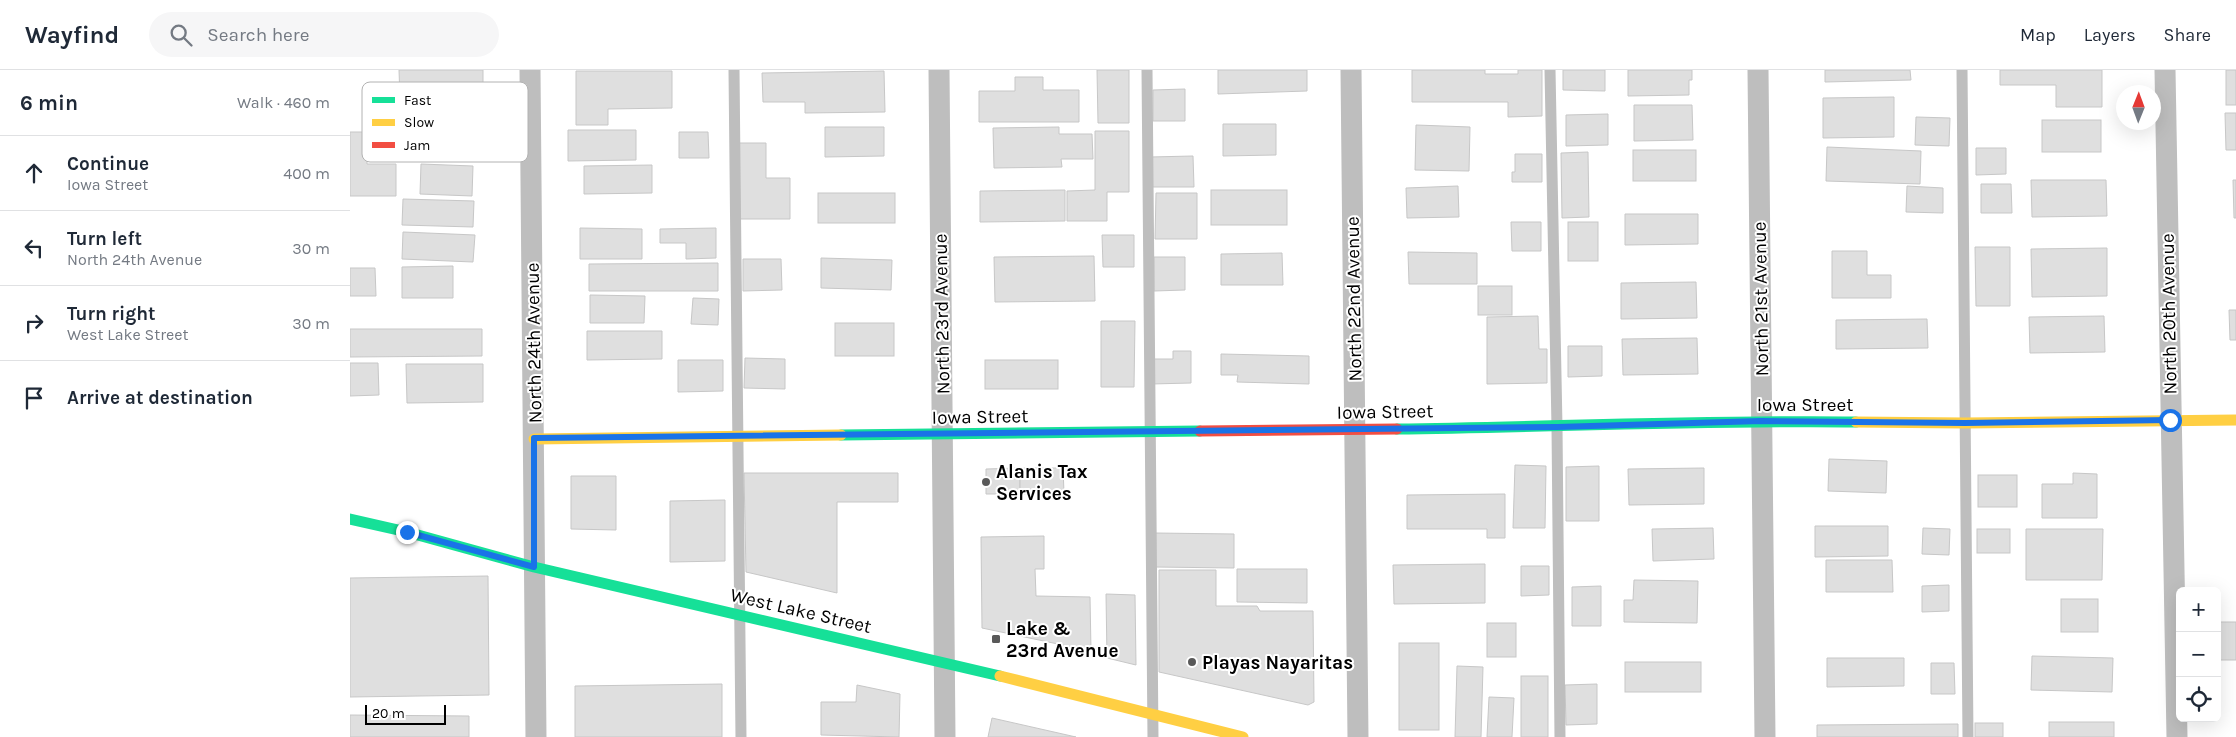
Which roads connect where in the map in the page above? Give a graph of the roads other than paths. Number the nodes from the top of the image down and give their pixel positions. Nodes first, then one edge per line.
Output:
1 (530, 70) edge
2 (734, 70) edge
3 (939, 70) edge
4 (1147, 70) edge
5 (1351, 70) edge
6 (1550, 70) edge
7 (1758, 70) edge
8 (1962, 70) edge
9 (2165, 70) edge
10 (2170, 420) junction
11 (2236, 420) edge
12 (1761, 421) junction
13 (1965, 423) junction
14 (1557, 427) junction
15 (1354, 429) junction
16 (1150, 432) junction
17 (942, 434) junction
18 (738, 436) junction
19 (534, 438) junction
20 (350, 519) edge
21 (534, 567) junction
22 (739, 614) junction
23 (944, 662) junction
24 (1152, 714) junction
25 (536, 737) edge
26 (741, 737) edge
27 (945, 737) edge
28 (1153, 737) edge
29 (1243, 737) edge
30 (1358, 737) edge
31 (1560, 737) edge
32 (1765, 737) edge
33 (1968, 737) edge
34 (2177, 737) edge

1 - 19 street, North 24th Avenue
2 - 18 lane
3 - 17 street, North 23rd Avenue
4 - 16 lane
5 - 15 street, North 22nd Avenue
6 - 14 lane
7 - 12 street, North 21st Avenue
8 - 13 lane
9 - 10 street, North 20th Avenue
10 - 11 street, Iowa Street
10 - 13 street, Iowa Street
10 - 34 street, North 20th Avenue
12 - 13 street, Iowa Street
12 - 14 street, Iowa Street
12 - 32 street, North 21st Avenue
13 - 33 lane
14 - 15 street, Iowa Street
14 - 31 lane
15 - 16 street, Iowa Street
15 - 30 street, North 22nd Avenue
16 - 17 street, Iowa Street
16 - 24 lane
17 - 18 street, Iowa Street
17 - 23 street, North 23rd Avenue
18 - 19 street, Iowa Street
18 - 22 lane
19 - 21 street, North 24th Avenue
20 - 21 street, West Lake Street
21 - 22 street, West Lake Street
21 - 25 street, North 24th Avenue
22 - 23 street, West Lake Street
22 - 26 lane
23 - 24 street, West Lake Street
23 - 27 street, North 23rd Avenue
24 - 28 lane
24 - 29 street, West Lake Street

